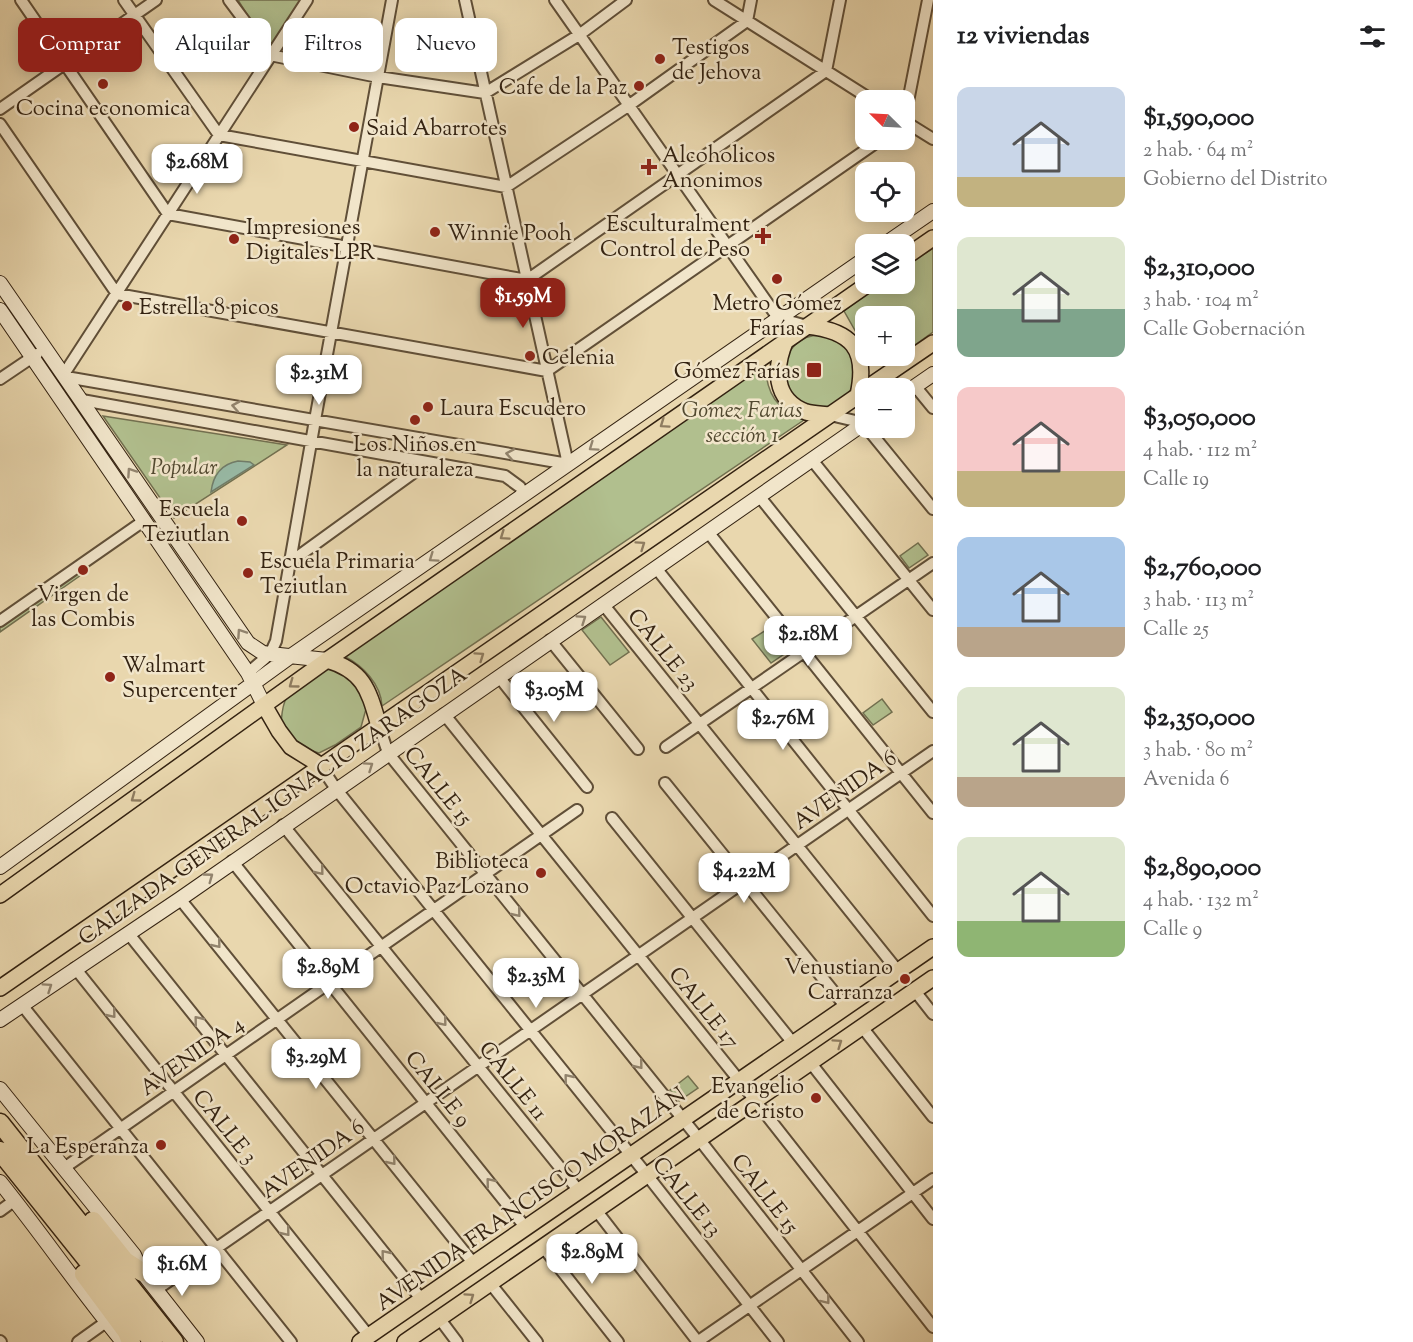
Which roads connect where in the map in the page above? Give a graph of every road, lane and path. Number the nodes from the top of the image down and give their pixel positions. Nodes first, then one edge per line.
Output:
1 (21, 0) edge
2 (124, 0) edge
3 (156, 0) edge
4 (230, 0) edge
5 (307, 0) edge
6 (392, 0) edge
7 (465, 0) edge
8 (555, 0) edge
9 (626, 0) edge
10 (714, 0) edge
11 (751, 0) edge
12 (840, 0) edge
13 (928, 0) edge
14 (134, 15) junction
15 (33, 18) edge
16 (130, 18) edge
17 (243, 18) edge
18 (747, 21) junction
19 (579, 35) junction
20 (271, 54) edge
21 (271, 55) edge
22 (826, 71) junction
23 (53, 72) edge
24 (70, 72) edge
25 (259, 72) edge
26 (378, 77) junction
27 (856, 90) edge
28 (911, 90) edge
29 (486, 93) junction
30 (628, 106) junction
31 (0, 109) edge
32 (0, 124) edge
33 (915, 128) edge
34 (219, 135) junction
35 (933, 140) edge
36 (866, 150) edge
37 (363, 162) junction
38 (677, 176) junction
39 (506, 187) junction
40 (933, 212) edge
41 (168, 214) junction
42 (900, 234) edge
43 (933, 238) edge
44 (346, 247) junction
45 (728, 247) junction
46 (915, 250) edge
47 (855, 266) edge
48 (527, 280) junction
49 (0, 283) edge
50 (855, 293) edge
51 (117, 294) junction
52 (0, 310) edge
53 (778, 318) junction
54 (807, 326) junction
55 (331, 334) junction
56 (786, 340) junction
57 (933, 343) edge
58 (46, 348) junction
59 (32, 357) junction
60 (547, 371) junction
61 (933, 374) edge
62 (65, 375) junction
63 (862, 378) edge
64 (883, 378) edge
65 (0, 379) edge
66 (915, 387) edge
67 (915, 394) edge
68 (855, 397) edge
69 (82, 400) junction
70 (933, 408) edge
71 (830, 415) junction
72 (315, 420) junction
73 (855, 422) edge
74 (855, 432) edge
75 (876, 438) edge
76 (311, 440) junction
77 (812, 460) junction
78 (427, 463) junction
79 (568, 464) junction
80 (523, 495) junction
81 (759, 496) junction
82 (933, 509) edge
83 (145, 520) junction
84 (708, 532) junction
85 (289, 563) junction
86 (933, 563) edge
87 (656, 568) junction
88 (909, 580) junction
89 (603, 604) junction
90 (933, 610) edge
91 (856, 616) junction
92 (0, 621) edge
93 (550, 640) junction
94 (804, 652) junction
95 (270, 654) junction
96 (291, 656) junction
97 (327, 660) junction
98 (499, 677) junction
99 (251, 678) junction
100 (751, 688) junction
101 (264, 705) junction
102 (933, 712) edge
103 (444, 714) junction
104 (699, 724) junction
105 (379, 726) junction
106 (666, 747) dead end
107 (638, 749) dead end
108 (933, 751) edge
109 (388, 753) junction
110 (320, 765) junction
111 (901, 773) junction
112 (665, 783) dead end
113 (587, 787) dead end
114 (336, 789) junction
115 (848, 809) junction
116 (577, 810) dead end
117 (933, 813) edge
118 (612, 818) dead end
119 (283, 825) junction
120 (541, 835) junction
121 (797, 845) junction
122 (232, 861) junction
123 (0, 867) edge
124 (485, 874) junction
125 (745, 882) junction
126 (0, 895) edge
127 (180, 898) junction
128 (433, 910) junction
129 (933, 916) edge
130 (692, 918) junction
131 (128, 933) junction
132 (381, 946) junction
133 (933, 947) edge
134 (639, 955) junction
135 (75, 968) junction
136 (898, 971) junction
137 (933, 978) edge
138 (330, 982) junction
139 (0, 987) edge
140 (915, 991) junction
141 (582, 994) junction
142 (22, 1005) junction
143 (846, 1007) junction
144 (933, 1014) edge
145 (277, 1019) junction
146 (0, 1020) edge
147 (862, 1027) junction
148 (530, 1030) junction
149 (793, 1043) junction
150 (225, 1055) junction
151 (810, 1062) junction
152 (478, 1066) junction
153 (740, 1080) junction
154 (0, 1089) edge
155 (173, 1091) junction
156 (755, 1100) junction
157 (426, 1103) junction
158 (0, 1110) edge
159 (933, 1117) edge
160 (683, 1120) junction
161 (0, 1123) edge
162 (120, 1128) junction
163 (374, 1139) junction
164 (699, 1139) junction
165 (0, 1151) edge
166 (630, 1156) junction
167 (64, 1168) junction
168 (25, 1169) junction
169 (322, 1175) junction
170 (647, 1175) junction
171 (933, 1179) edge
172 (0, 1182) edge
173 (579, 1191) junction
174 (913, 1193) junction
175 (15, 1200) junction
176 (596, 1210) junction
177 (0, 1211) edge
178 (270, 1212) junction
179 (933, 1219) edge
180 (526, 1228) junction
181 (62, 1230) junction
182 (858, 1231) junction
183 (543, 1247) junction
184 (216, 1248) junction
185 (474, 1264) junction
186 (802, 1270) junction
187 (142, 1272) junction
188 (490, 1283) junction
189 (156, 1290) junction
190 (422, 1300) junction
191 (750, 1306) junction
192 (439, 1318) junction
193 (106, 1322) junction
194 (933, 1327) edge
195 (365, 1339) edge
196 (78, 1342) edge
197 (126, 1342) edge
198 (132, 1342) edge
199 (153, 1342) edge
200 (174, 1342) edge
201 (197, 1342) edge
202 (291, 1342) edge
203 (405, 1342) edge
204 (457, 1342) edge
205 (537, 1342) edge
206 (618, 1342) edge
207 (698, 1342) edge
208 (778, 1342) edge
209 (858, 1342) edge

1 - 15 street
2 - 14 street
3 - 14 street
4 - 17 street
5 - 20 street
6 - 26 street
7 - 29 street
8 - 19 street
9 - 19 street
10 - 18 street
11 - 18 street
12 - 22 street
13 - 28 street
14 - 16 street
14 - 34 street
18 - 22 street
18 - 30 street
19 - 29 street
19 - 30 street
21 - 26 street
22 - 27 street
22 - 38 street
23 - 31 street
24 - 41 street
25 - 34 street
26 - 29 street
26 - 37 street
29 - 39 street
30 - 38 street
30 - 39 street
32 - 51 street
33 - 35 street
34 - 37 street
34 - 41 street
36 - 45 street
37 - 39 street
37 - 44 street
38 - 45 street
38 - 48 street
39 - 48 street
40 - 42 main road
41 - 44 street
41 - 51 street
43 - 46 main road
44 - 48 street
44 - 55 street
45 - 53 street
45 - 60 street
47 - 53 main road
48 - 60 street
49 - 58 main road
50 - 54 main road
51 - 55 street
51 - 62 street
52 - 59 main road
53 - 54 street
53 -> 79 main road
54 - 56 main road
54 - 63 main road
55 - 60 street
55 - 72 street
56 - 71 main road
56 -> 97 main road
57 - 64 main road, CALZADA GENERAL IGNACIO ZARAGOZA
58 - 59 street
58 - 62 main road
59 - 65 street
59 - 83 main road
60 - 79 street
61 - 66 main road
62 - 69 main road
72 -> 62 street
67 - 70 street
68 - 71 main road, CALZADA GENERAL IGNACIO ZARAGOZA
69 - 76 street
95 -> 69 main road
71 - 73 street
105 -> 71 main road, CALZADA GENERAL IGNACIO ZARAGOZA
72 - 76 street
79 -> 72 street
74 - 77 main road, CALZADA GENERAL IGNACIO ZARAGOZA
75 - 82 street
76 - 78 street
76 - 85 street
77 - 81 main road, CALZADA GENERAL IGNACIO ZARAGOZA
77 - 88 street
78 - 80 street
78 - 85 street
79 - 80 main road
80 -> 96 main road
81 - 84 main road, CALZADA GENERAL IGNACIO ZARAGOZA
81 - 91 street
83 - 92 street
83 - 99 main road
84 - 87 main road, CALZADA GENERAL IGNACIO ZARAGOZA
84 - 94 street
85 - 95 street
86 - 88 street
87 - 89 main road, CALZADA GENERAL IGNACIO ZARAGOZA
87 - 100 street
88 - 90 street
88 - 91 street
93 -> 89 main road, CALZADA GENERAL IGNACIO ZARAGOZA
89 - 104 street, CALLE 23
91 - 94 street
91 - 102 street
93 - 98 main road, CALZADA GENERAL IGNACIO ZARAGOZA
93 - 107 street
94 - 100 street
94 - 111 street
95 - 96 main road
95 - 99 street
96 - 97 main road
96 - 99 main road
97 -> 101 main road
97 - 105 main road
98 - 103 main road, CALZADA GENERAL IGNACIO ZARAGOZA
98 - 113 street
99 - 101 main road
99 - 123 main road
100 - 104 street
100 - 115 street
101 - 110 main road
101 -> 126 main road
103 - 109 main road, CALZADA GENERAL IGNACIO ZARAGOZA
103 - 120 street, CALLE 17
104 - 106 street
104 - 121 street, CALLE 23
105 - 109 street, CALLE 15
105 - 110 main road, CALZADA GENERAL IGNACIO ZARAGOZA
108 - 111 street, AVENIDA 6
114 -> 109 main road, CALZADA GENERAL IGNACIO ZARAGOZA
109 - 124 street, CALLE 15
110 - 114 street, CALLE 13
110 - 139 main road, CALZADA GENERAL IGNACIO ZARAGOZA
111 - 115 street, AVENIDA 6
111 - 117 street
112 - 125 street
114 - 119 main road, CALZADA GENERAL IGNACIO ZARAGOZA
114 - 128 street, CALLE 13
115 - 121 street, AVENIDA 6
115 - 129 street
116 - 120 street, AVENIDA 4
118 - 130 street
119 - 122 main road, CALZADA GENERAL IGNACIO ZARAGOZA
119 -> 132 street, CALLE 11
120 - 124 street, AVENIDA 4
120 - 134 street, CALLE 17
121 - 125 street, AVENIDA 6
121 - 136 street, CALLE 23
127 -> 122 main road, CALZADA GENERAL IGNACIO ZARAGOZA
122 - 138 street, CALLE 9
124 - 128 street, AVENIDA 4
124 -> 141 street, CALLE 15
125 - 130 street, AVENIDA 6
125 - 143 street
127 - 131 main road, CALZADA GENERAL IGNACIO ZARAGOZA
127 -> 145 street
128 - 132 street, AVENIDA 4
128 - 148 street, CALLE 13
130 - 134 street, AVENIDA 6
130 - 149 street
131 - 135 main road, CALZADA GENERAL IGNACIO ZARAGOZA
150 -> 131 street
132 - 138 street, AVENIDA 4
132 -> 152 street, CALLE 11
133 - 136 main road, AVENIDA FRANCISCO MORAZÁN
134 - 141 street, AVENIDA 6
134 - 153 street, CALLE 17
142 -> 135 main road, CALZADA GENERAL IGNACIO ZARAGOZA
135 -> 155 street, CALLE 3
136 - 143 main road, AVENIDA FRANCISCO MORAZÁN
137 - 140 main road, AVENIDA FRANCISCO MORAZÁN
138 - 145 street, AVENIDA 4
138 - 157 street, CALLE 9
140 - 144 street
140 - 147 main road, AVENIDA FRANCISCO MORAZÁN
141 - 148 street, AVENIDA 6
141 -> 160 street, CALLE 15
142 - 146 main road, CALZADA GENERAL IGNACIO ZARAGOZA
142 - 162 street
143 - 149 main road, AVENIDA FRANCISCO MORAZÁN
145 - 150 street, AVENIDA 4
145 - 163 street
151 -> 147 main road, AVENIDA FRANCISCO MORAZÁN
147 - 159 street
148 - 152 street, AVENIDA 6
166 -> 148 street, CALLE 13
149 - 153 main road, AVENIDA FRANCISCO MORAZÁN
150 - 155 street, AVENIDA 4
150 - 169 street
151 - 156 main road, AVENIDA FRANCISCO MORAZÁN
151 - 174 street
152 - 157 street, AVENIDA 6
152 - 173 street, CALLE 11
153 - 156 street, CALLE 17
153 - 160 main road, AVENIDA FRANCISCO MORAZÁN
154 - 167 main road
155 - 162 street, AVENIDA 4
155 - 178 street, CALLE 3
156 - 164 main road, AVENIDA FRANCISCO MORAZÁN
156 - 182 street, CALLE 17
157 - 163 street, AVENIDA 6
180 -> 157 street, CALLE 9
158 - 187 highway
160 - 164 street, CALLE 15
160 - 166 main road, AVENIDA FRANCISCO MORAZÁN
161 - 168 highway
162 - 167 street, AVENIDA 4
162 - 184 street
163 - 169 street, AVENIDA 6
163 -> 185 street
164 - 170 main road, AVENIDA FRANCISCO MORAZÁN
164 - 186 street, CALLE 15
165 - 168 highway
166 - 170 street, CALLE 13
166 - 173 main road, AVENIDA FRANCISCO MORAZÁN
167 - 187 main road
168 - 181 highway
168 - 200 highway
169 - 178 street, AVENIDA 6
190 -> 169 street
170 - 176 main road, AVENIDA FRANCISCO MORAZÁN
170 - 191 street, CALLE 13
171 - 174 street
172 - 175 main road
173 - 180 main road, AVENIDA FRANCISCO MORAZÁN
174 - 179 street
174 - 182 street
175 - 177 street
175 - 193 main road
176 - 183 main road, AVENIDA FRANCISCO MORAZÁN
176 - 207 street
178 - 184 street, AVENIDA 6
178 -> 195 street, CALLE 3
180 - 185 main road, AVENIDA FRANCISCO MORAZÁN
181 - 198 highway
181 - 199 highway
182 - 186 street
182 - 194 street, CALLE 17
183 - 188 main road, AVENIDA FRANCISCO MORAZÁN
183 - 206 street
184 - 189 street, AVENIDA 6
184 - 202 street
185 - 190 main road, AVENIDA FRANCISCO MORAZÁN
186 - 191 street
186 -> 209 street, CALLE 15
187 - 189 main road
192 -> 188 main road, AVENIDA FRANCISCO MORAZÁN
188 - 205 street
189 - 201 main road
190 - 195 main road, AVENIDA FRANCISCO MORAZÁN
191 - 207 street
191 - 208 street, CALLE 13
192 - 203 main road, AVENIDA FRANCISCO MORAZÁN
192 - 204 street
193 - 196 street
193 - 197 main road

